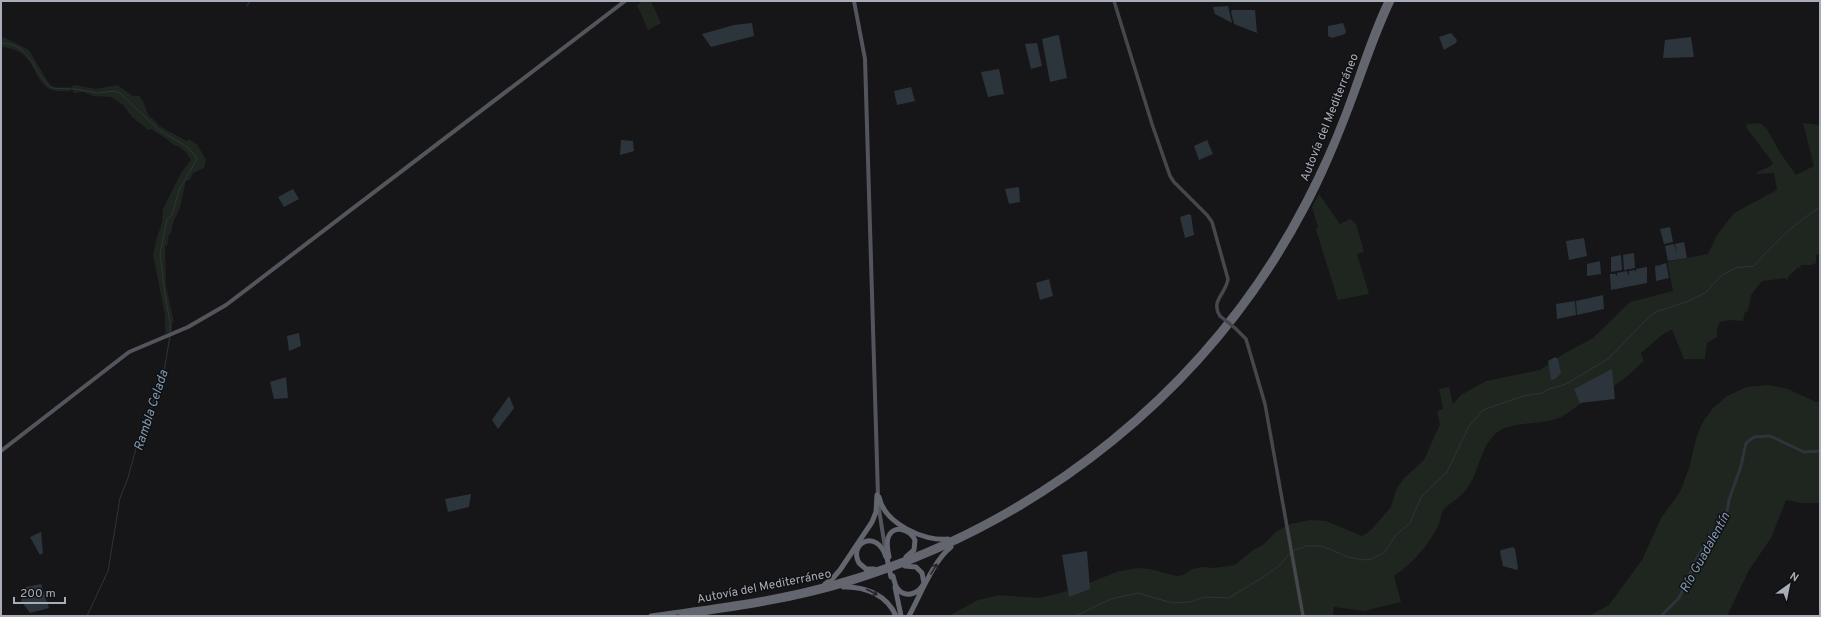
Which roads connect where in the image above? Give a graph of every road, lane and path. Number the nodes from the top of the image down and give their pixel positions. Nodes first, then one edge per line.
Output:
1 (625, 1) edge
2 (854, 1) edge
3 (1114, 1) edge
4 (1387, 1) edge
5 (1392, 1) edge
6 (1, 451) edge
7 (878, 495) junction
8 (1004, 512) junction
9 (949, 539) junction
10 (960, 540) junction
11 (888, 558) junction
12 (901, 560) junction
13 (875, 569) junction
14 (892, 576) junction
15 (825, 584) junction
16 (838, 588) junction
17 (798, 592) junction
18 (796, 598) junction
19 (651, 616) edge
20 (681, 616) edge
21 (899, 616) edge
22 (909, 616) edge
23 (1303, 616) edge

1 - 6 main road
2 - 7 main road
3 - 23 main road, bridge
4 - 8 highway, Autovía del Mediterráneo
5 - 10 highway, Autovía del Mediterráneo
7 - 9 highway
7 - 11 main road
7 - 15 highway
8 - 9 highway
8 - 17 highway, Autovía del Mediterráneo
9 - 12 highway
10 - 18 highway, Autovía del Mediterráneo
22 -> 10 highway
11 - 12 highway
11 - 13 highway
11 - 14 highway, bridge
12 - 13 highway
13 - 15 highway
14 - 16 highway
14 - 21 highway
15 - 17 highway
16 - 18 highway
16 -> 21 highway
17 - 19 highway, Autovía del Mediterráneo
18 - 20 highway, Autovía del Mediterráneo

